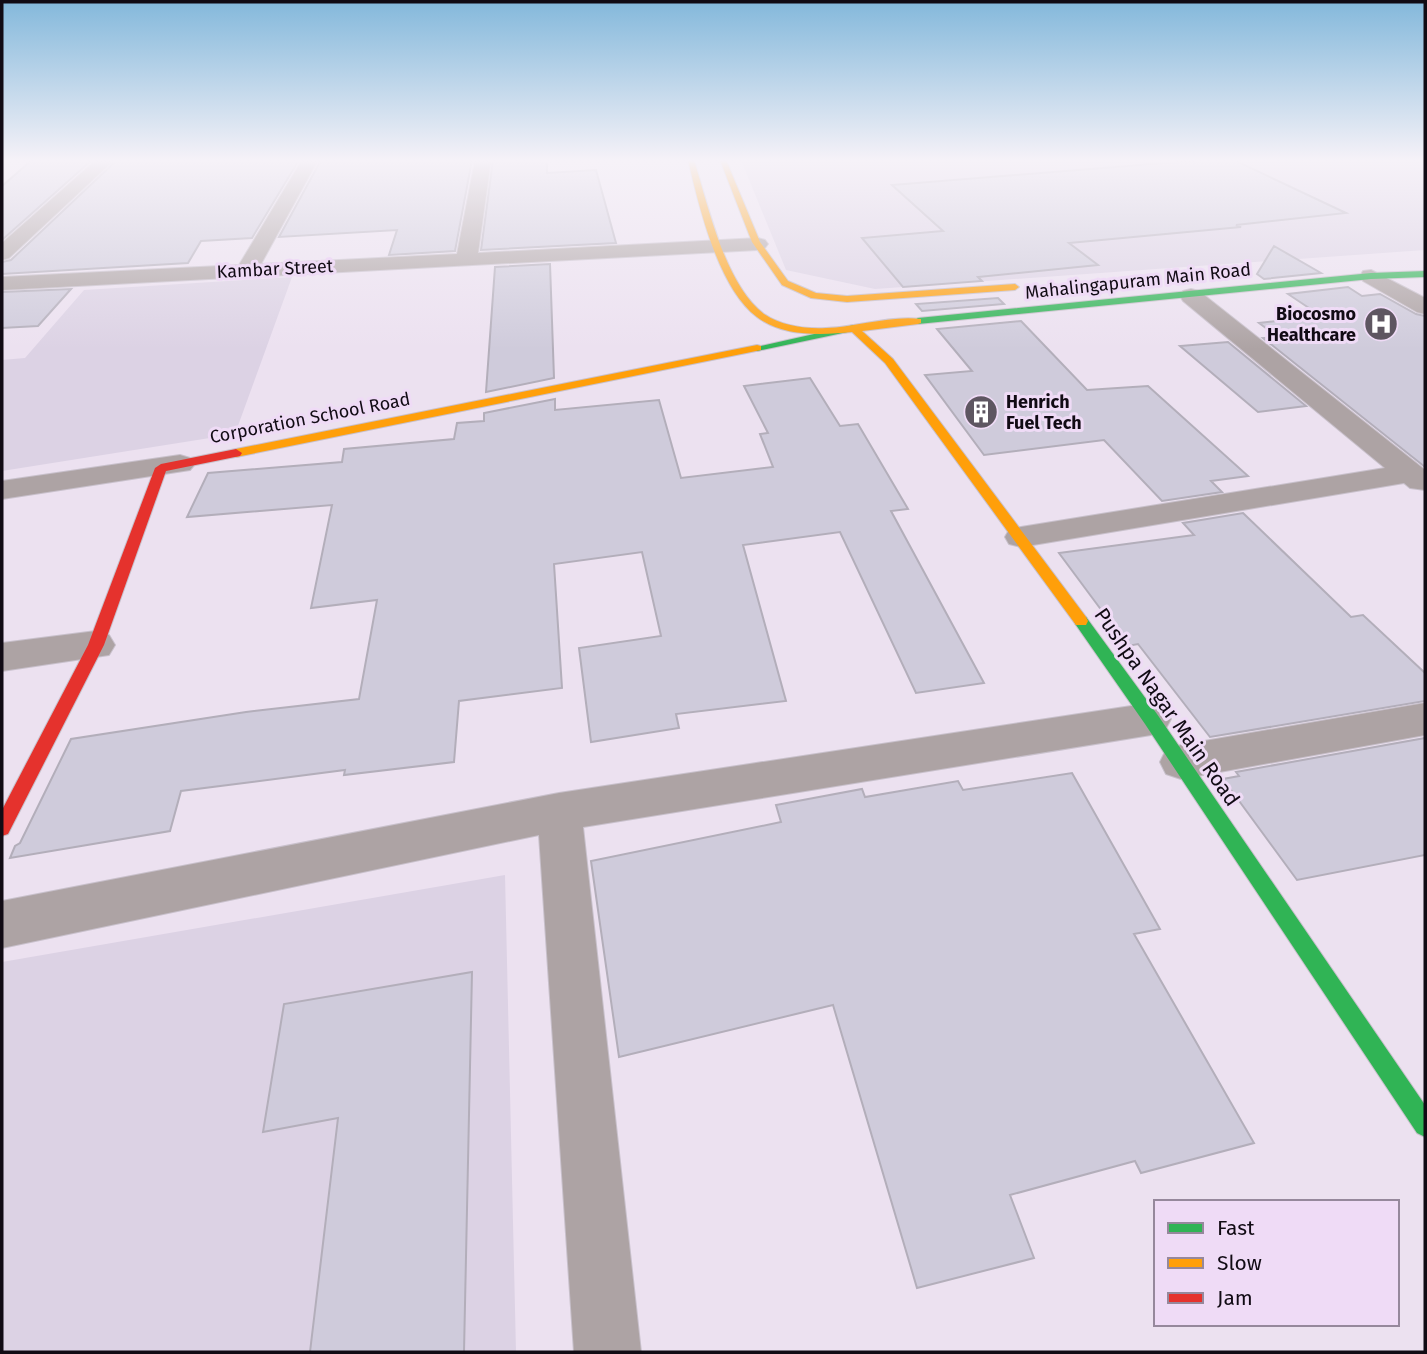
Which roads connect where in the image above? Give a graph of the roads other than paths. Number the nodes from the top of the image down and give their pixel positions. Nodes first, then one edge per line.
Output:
1 (36, 223) edge
2 (274, 223) edge
3 (473, 223) edge
4 (713, 223) edge
5 (749, 223) edge
6 (758, 244) junction
7 (722, 248) junction
8 (2, 254) edge
9 (1425, 259) edge
10 (467, 261) junction
11 (1339, 262) dead end
12 (247, 270) junction
13 (1425, 274) edge
14 (1371, 276) junction
15 (2, 284) edge
16 (1025, 286) dead end
17 (1191, 296) junction
18 (847, 299) junction
19 (1425, 307) edge
20 (854, 328) junction
21 (180, 464) junction
22 (1417, 479) edge
23 (2, 491) edge
24 (1021, 537) junction
25 (96, 645) junction
26 (2, 657) edge
27 (1151, 719) junction
28 (1425, 719) edge
29 (1181, 762) junction
30 (559, 812) junction
31 (2, 828) edge
32 (2, 925) edge
33 (1425, 1125) edge
34 (608, 1352) edge

1 - 8 street
2 - 12 street
3 - 10 street
4 - 7 main road, Mahalingapuram Main Road
5 - 6 main road, Mahalingapuram Main Road
6 - 7 street, Kambar Street
6 - 18 main road, Mahalingapuram Main Road
7 - 10 street, Kambar Street
7 - 20 main road, Mahalingapuram Main Road
9 - 11 main road
10 - 12 street, Kambar Street
12 - 15 street, Kambar Street
13 - 14 main road, Mahalingapuram Main Road
14 - 17 main road, Mahalingapuram Main Road
14 - 19 street
16 - 18 main road, Mahalingapuram Main Road
17 - 20 main road, Mahalingapuram Main Road
17 - 22 street
18 - 20 main road
20 - 21 main road, Corporation School Road
20 - 24 main road, Pushpa Nagar Main Road
21 - 23 street
21 - 25 main road, Corporation School Road
22 - 24 street
24 - 27 main road, Pushpa Nagar Main Road
25 - 26 street
25 - 31 main road, Corporation School Road
27 - 29 main road, Pushpa Nagar Main Road
27 - 30 street
28 - 29 street
29 - 33 main road, Pushpa Nagar Main Road
30 - 32 street
30 - 34 street

